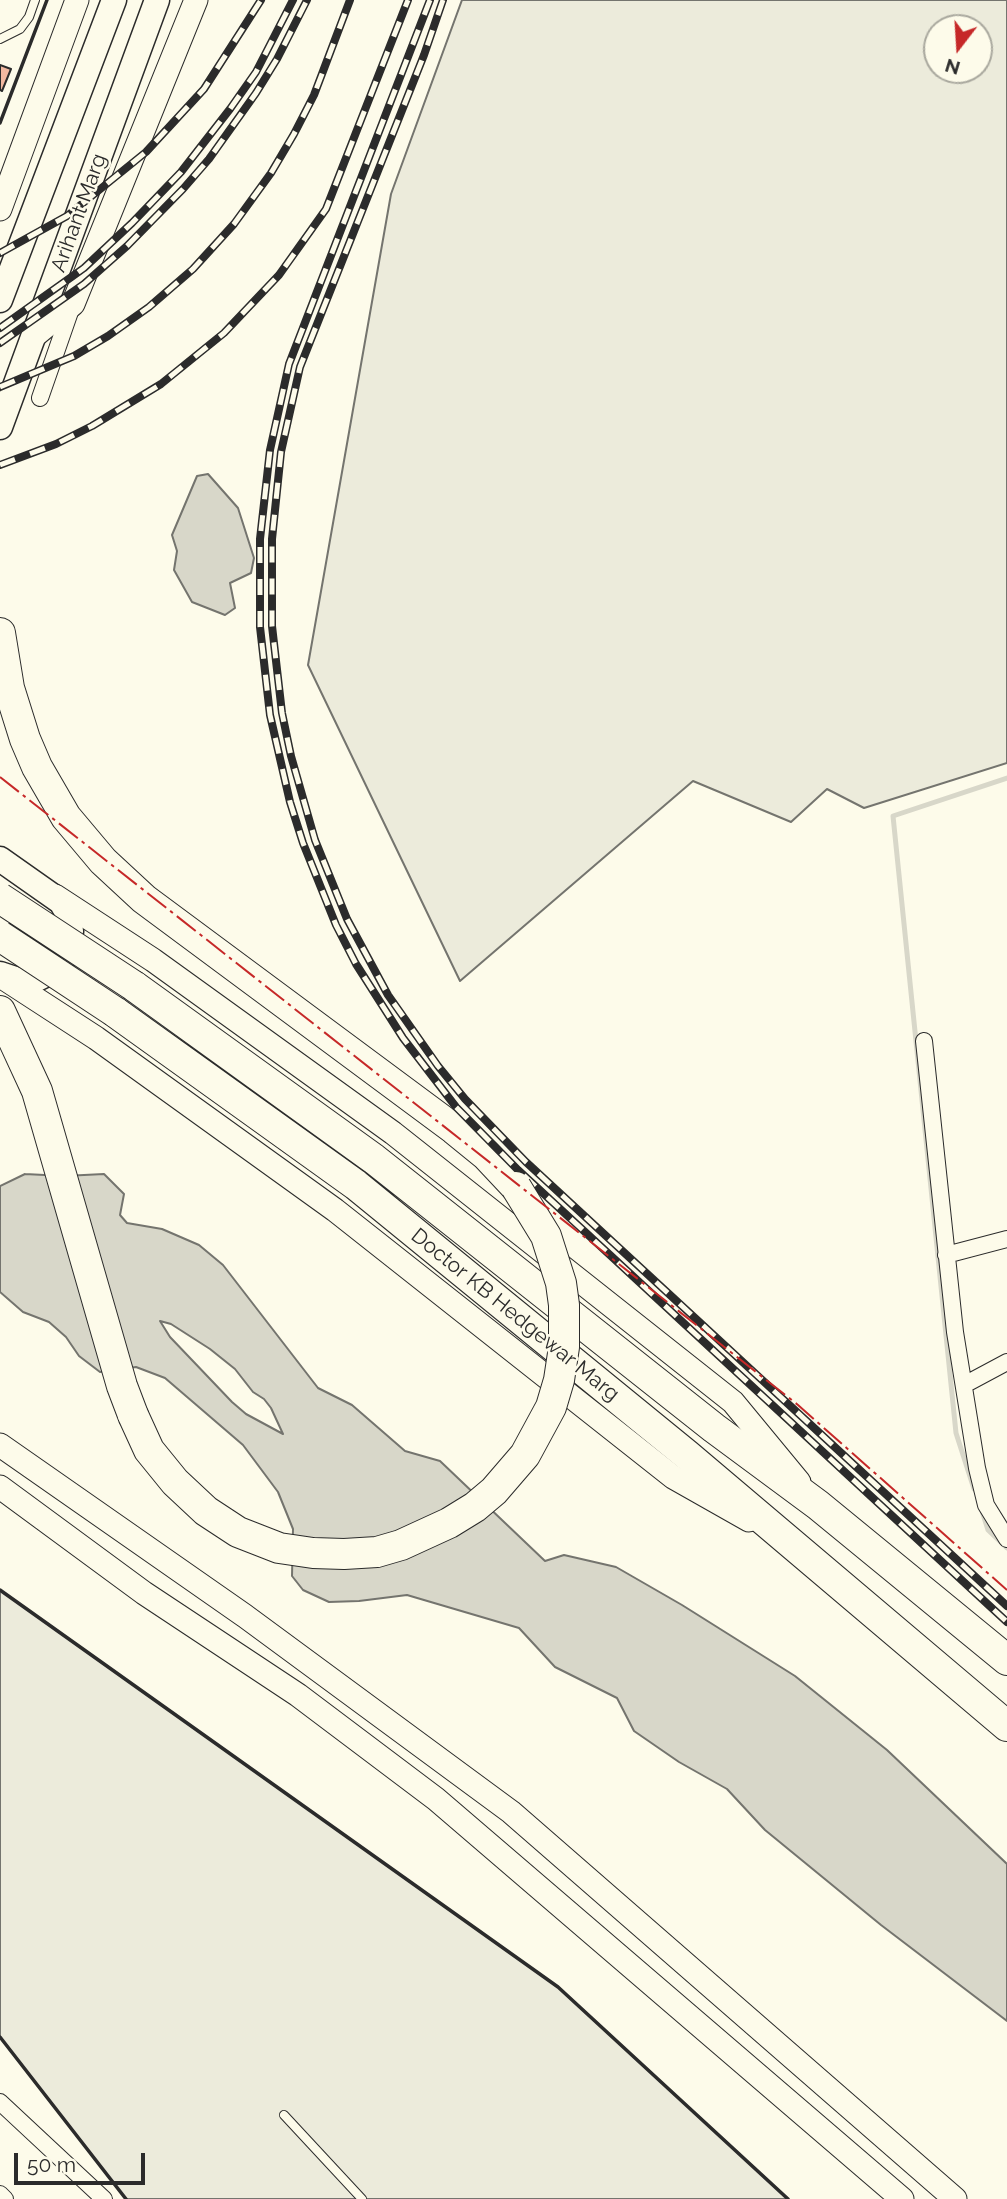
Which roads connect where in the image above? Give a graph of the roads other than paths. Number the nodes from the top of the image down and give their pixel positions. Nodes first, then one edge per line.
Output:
1 (35, 0) edge
2 (77, 0) edge
3 (114, 0) edge
4 (157, 0) edge
5 (196, 0) edge
6 (0, 39) edge
7 (2, 199) edge
8 (0, 300) edge
9 (73, 304) junction
10 (33, 337) junction
11 (40, 398) dead end
12 (0, 427) edge
13 (2, 644) edge
14 (0, 859) edge
15 (50, 892) junction
16 (0, 898) edge
17 (0, 936) edge
18 (0, 975) edge
19 (0, 1011) edge
20 (924, 1041) dead end
21 (1007, 1239) edge
22 (946, 1255) junction
23 (1007, 1362) edge
24 (964, 1385) junction
25 (0, 1445) edge
26 (0, 1487) edge
27 (818, 1505) junction
28 (1007, 1539) edge
29 (794, 1545) junction
30 (1007, 1660) edge
31 (1007, 1726) edge
32 (0, 2102) edge
33 (284, 2115) dead end
34 (0, 2194) edge
35 (5, 2199) edge
36 (104, 2199) edge
37 (362, 2199) edge
38 (902, 2199) edge
39 (955, 2199) edge

1 - 6 lane
2 - 7 street
3 - 8 main road, Arihant Marg
4 - 10 main road, Arihant Marg
5 - 9 street
9 - 10 street
9 - 11 street
10 - 12 main road, Arihant Marg
13 - 19 highway, bridge
14 - 15 main road
15 - 18 main road
15 - 27 street
16 - 27 highway, Doctor KB Hedgewar Marg, bridge
17 - 29 highway, Doctor KB Hedgewar Marg, bridge
18 - 29 street
20 - 22 street
21 - 22 street
22 - 24 street
23 - 24 street
24 - 28 street
25 - 39 street
26 - 38 street
27 - 30 highway, Doctor KB Hedgewar Marg
29 - 31 highway, Doctor KB Hedgewar Marg
32 - 36 street
33 - 37 lane
34 - 35 street

